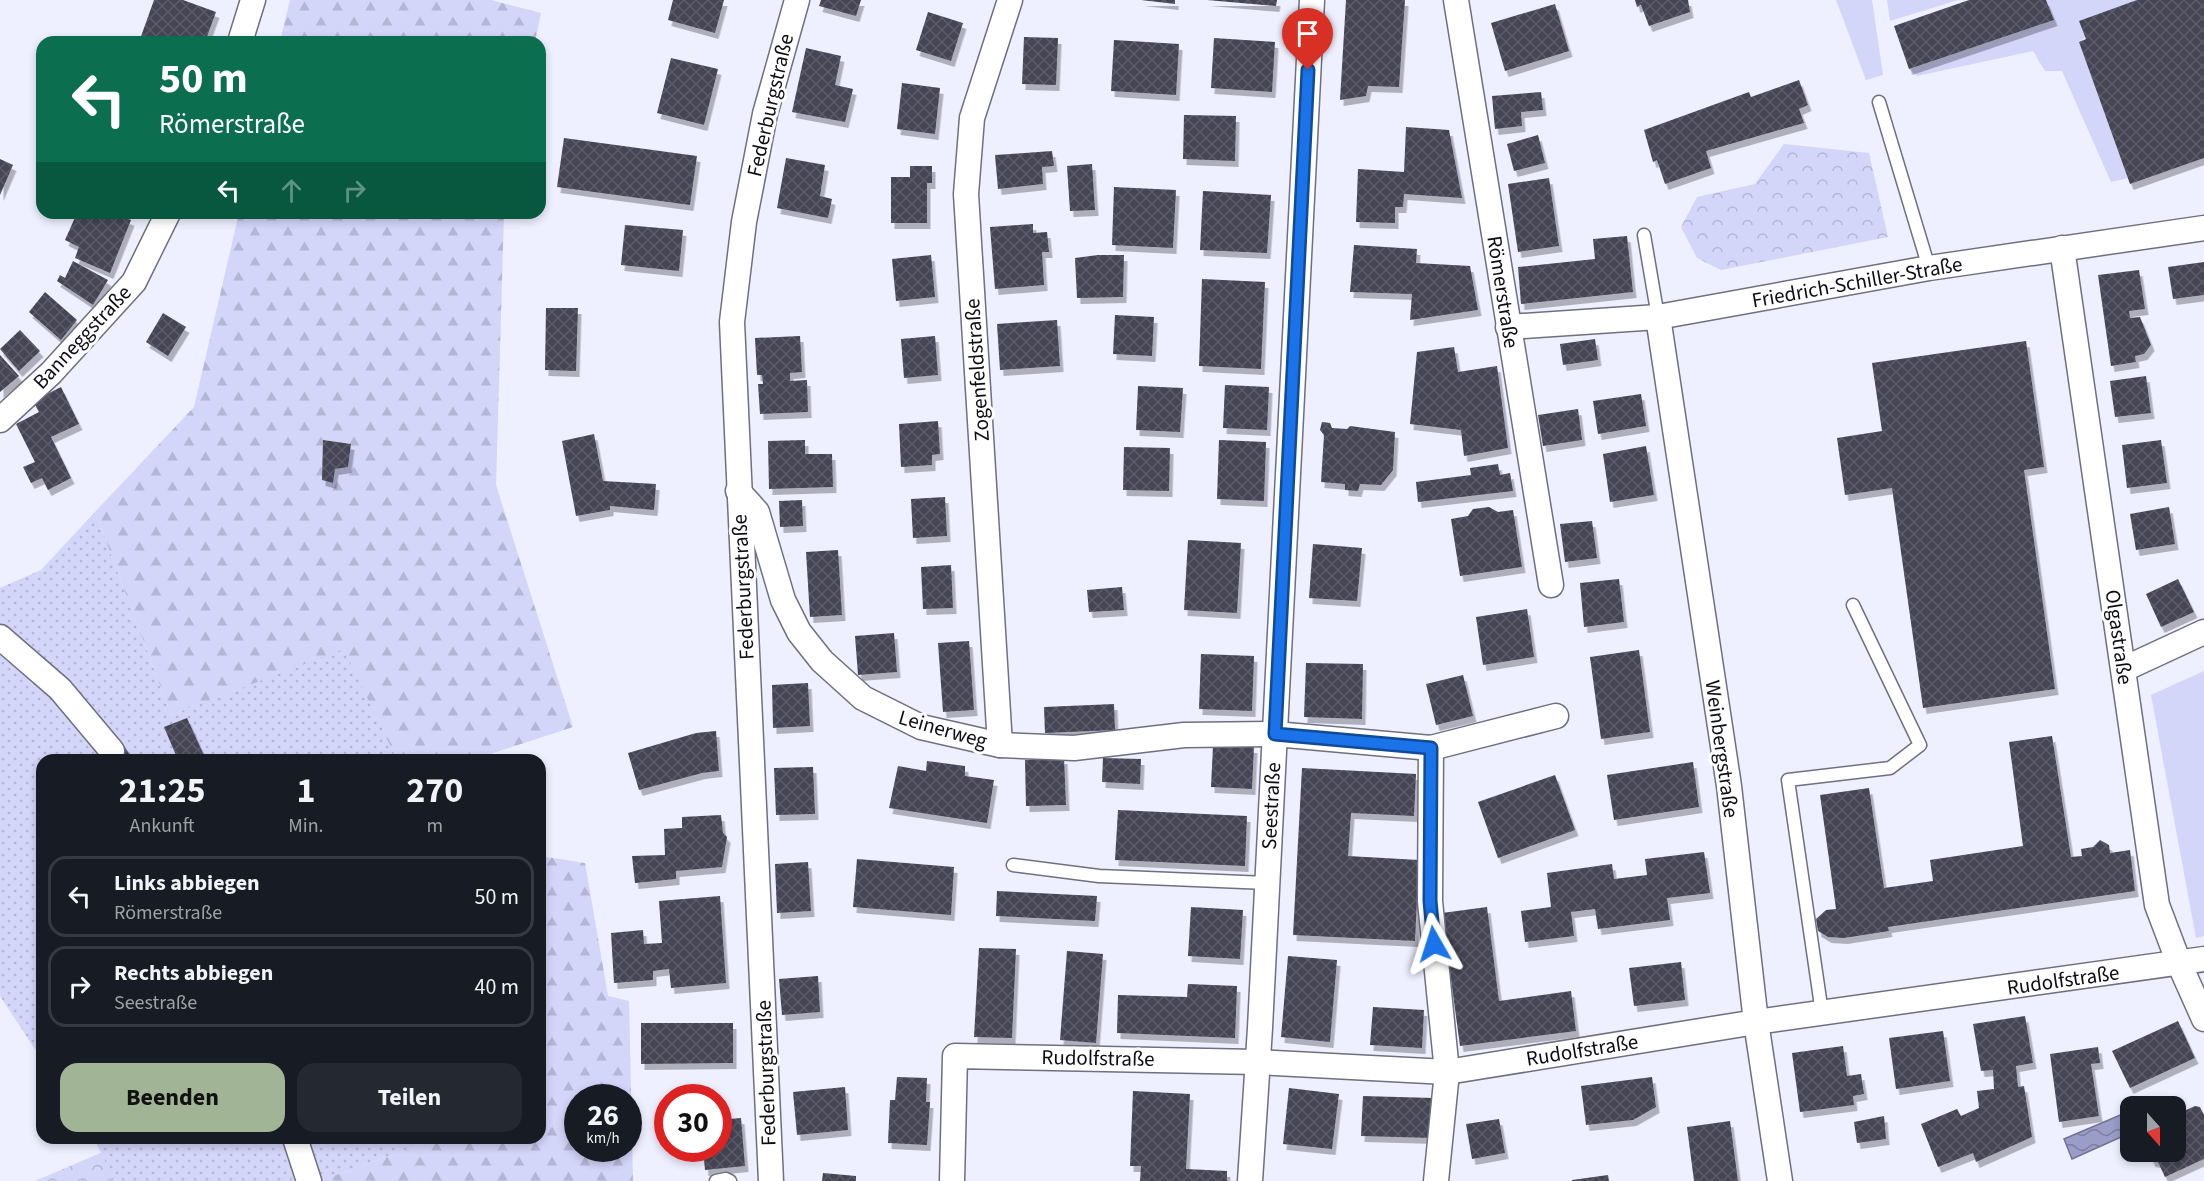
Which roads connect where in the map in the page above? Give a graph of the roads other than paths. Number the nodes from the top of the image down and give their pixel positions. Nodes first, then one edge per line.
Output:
1 (253, 0) edge
2 (797, 0) edge
3 (1010, 0) edge
4 (1311, 0) edge
5 (1456, 0) edge
6 (242, 36) edge
7 (1879, 102) dead end
8 (165, 219) edge
9 (2204, 228) edge
10 (1644, 235) dead end
11 (2062, 248) junction
12 (1929, 268) junction
13 (1658, 317) junction
14 (1508, 327) junction
15 (0, 420) edge
16 (738, 491) junction
17 (1551, 585) dead end
18 (1853, 604) dead end
19 (2204, 632) edge
20 (0, 637) edge
21 (2124, 669) junction
22 (1556, 717) dead end
23 (1275, 734) junction
24 (1000, 745) junction
25 (1431, 748) junction
26 (112, 751) dead end
27 (1013, 865) dead end
28 (1267, 884) junction
29 (2204, 959) edge
30 (2179, 963) junction
31 (1822, 1013) junction
32 (2204, 1019) edge
33 (1756, 1022) junction
34 (1257, 1062) junction
35 (1447, 1072) junction
36 (297, 1144) edge
37 (309, 1181) edge
38 (716, 1181) edge
39 (730, 1181) edge
40 (771, 1181) edge
41 (952, 1181) edge
42 (1250, 1181) edge
43 (1436, 1181) edge
44 (1780, 1181) edge

1 - 6 street
2 - 16 street, Federburgstraße
3 - 24 street, Zogenfeldstraße
4 - 23 street, Seestraße
5 - 14 street, Römerstraße
7 - 12 lane
8 - 15 street, Banneggstraße
9 - 11 street, Friedrich-Schiller-Straße
10 - 13 lane
11 - 12 street, Friedrich-Schiller-Straße
11 - 21 street, Olgastraße
12 - 13 street, Friedrich-Schiller-Straße
13 - 14 street, Friedrich-Schiller-Straße
13 - 33 street, Weinbergstraße
14 - 17 street, Römerstraße
16 - 24 street, Leinerweg
16 - 40 street, Federburgstraße
18 - 31 lane
19 - 21 street
20 - 26 street
21 - 30 street, Olgastraße
22 - 25 street
23 - 24 street, Leinerweg
23 - 25 street
23 - 28 street, Seestraße
25 - 35 street
27 - 28 lane
28 - 34 street, Seestraße
29 - 30 street, Rudolfstraße
30 - 31 street, Rudolfstraße
30 - 32 street, Olgastraße
31 - 33 street, Rudolfstraße
33 - 35 street, Rudolfstraße
33 - 44 street, Weinbergstraße
34 - 35 street, Rudolfstraße
34 - 41 street, Rudolfstraße
34 - 42 street, Seestraße
35 - 43 street
36 - 37 street
38 - 39 lane

